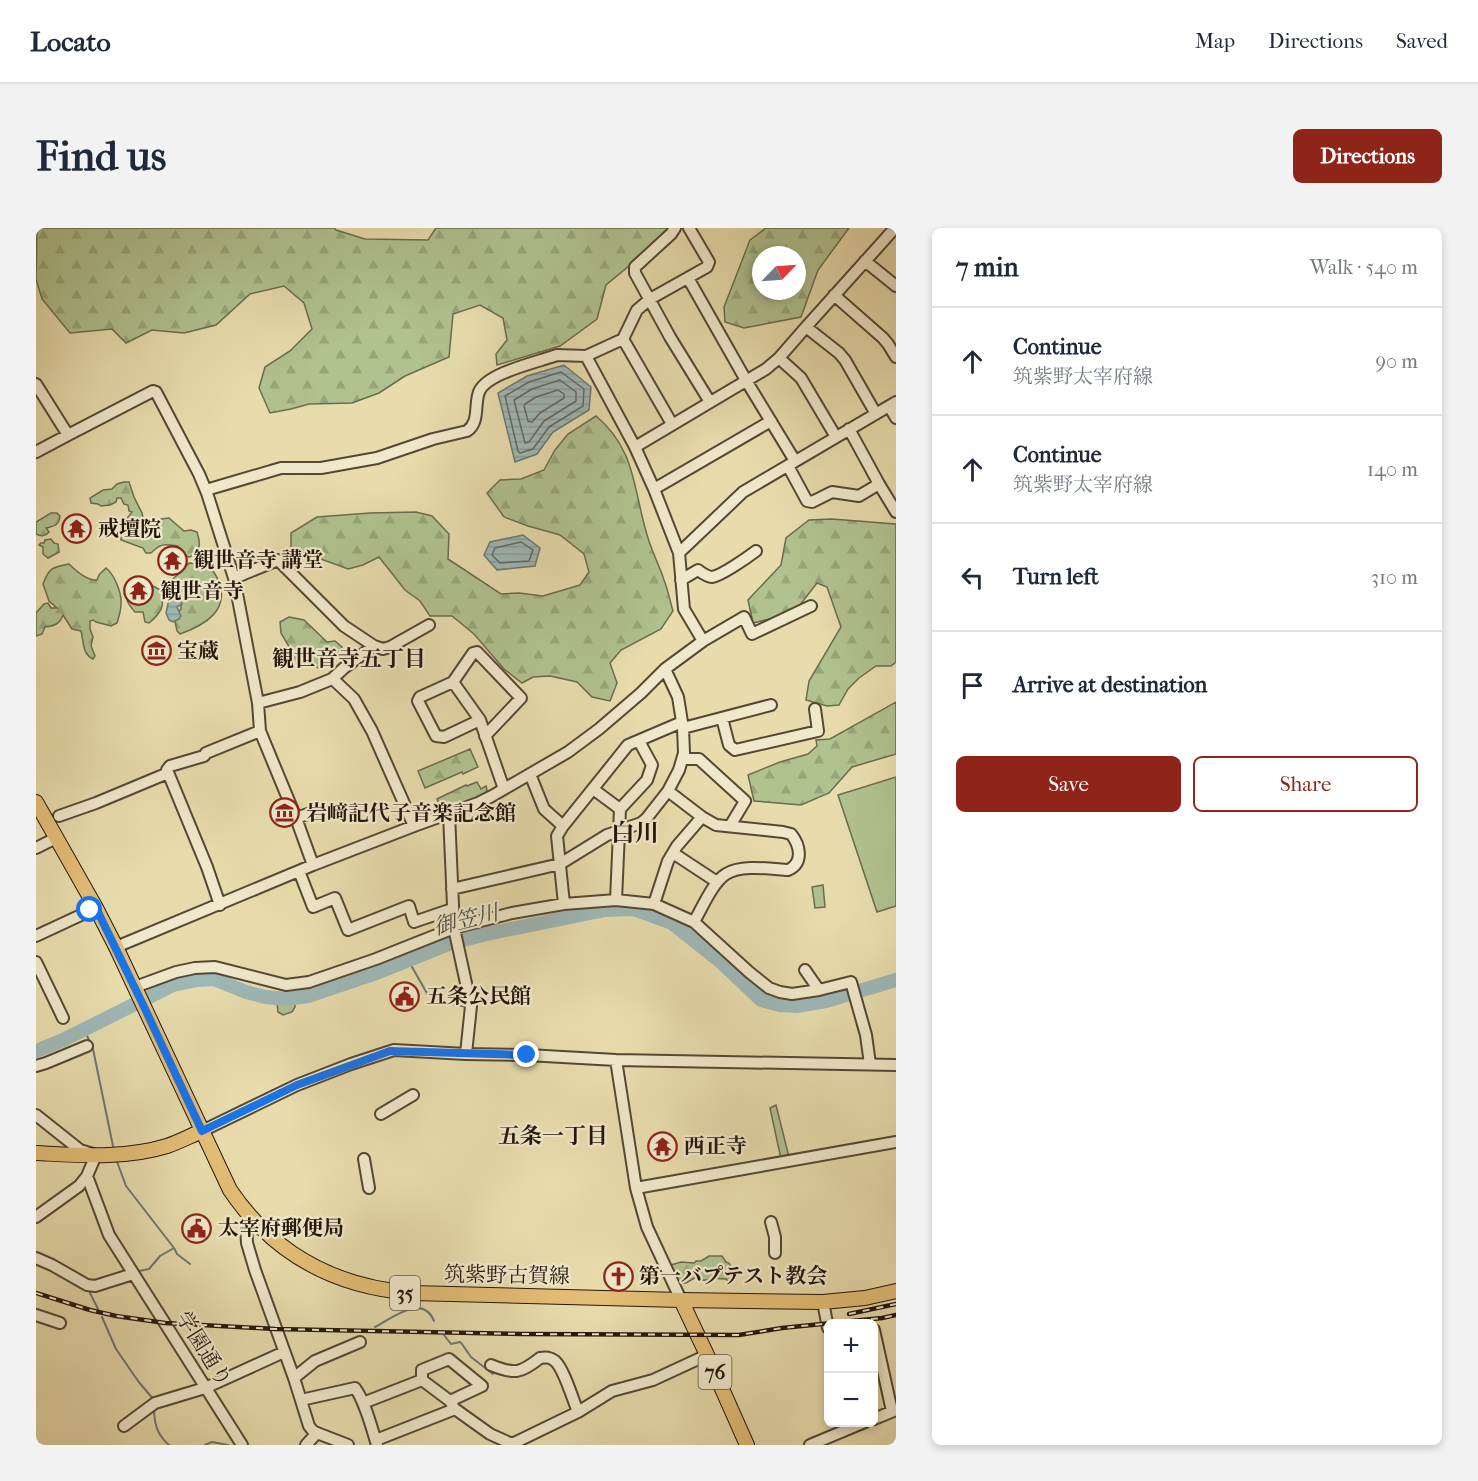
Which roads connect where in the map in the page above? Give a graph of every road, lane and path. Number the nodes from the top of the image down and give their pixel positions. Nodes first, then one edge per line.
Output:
1 (675, 228) edge
2 (689, 228) edge
3 (895, 228) edge
4 (865, 261) junction
5 (688, 278) junction
6 (896, 286) edge
7 (834, 295) junction
8 (650, 299) junction
9 (806, 327) junction
10 (623, 339) junction
11 (586, 356) junction
12 (896, 357) edge
13 (779, 358) junction
14 (747, 382) junction
15 (36, 384) edge
16 (710, 402) junction
17 (893, 404) edge
18 (876, 414) junction
19 (896, 418) edge
20 (771, 421) junction
21 (672, 424) junction
22 (849, 429) junction
23 (68, 435) junction
24 (836, 437) junction
25 (634, 447) junction
26 (36, 452) edge
27 (791, 464) junction
28 (879, 484) junction
29 (654, 489) junction
30 (206, 490) junction
31 (896, 512) edge
32 (756, 551) dead end
33 (679, 553) junction
34 (234, 578) junction
35 (681, 580) junction
36 (811, 606) dead end
37 (429, 625) dead end
38 (703, 641) junction
39 (374, 646) junction
40 (664, 669) junction
41 (332, 679) junction
42 (453, 682) junction
43 (258, 703) junction
44 (771, 705) dead end
45 (815, 709) dead end
46 (722, 718) junction
47 (480, 720) junction
48 (683, 725) junction
49 (260, 731) junction
50 (485, 736) junction
51 (639, 741) junction
52 (683, 759) junction
53 (168, 773) junction
54 (530, 774) junction
55 (504, 789) junction
56 (593, 789) junction
57 (668, 791) junction
58 (36, 802) edge
59 (322, 808) dead end
60 (620, 809) junction
61 (449, 814) junction
62 (59, 816) dead end
63 (296, 818) junction
64 (702, 818) junction
65 (414, 826) junction
66 (563, 826) junction
67 (730, 826) junction
68 (619, 831) junction
69 (56, 838) junction
70 (36, 848) edge
71 (673, 853) junction
72 (560, 864) junction
73 (314, 865) junction
74 (298, 871) junction
75 (717, 882) junction
76 (452, 889) junction
77 (616, 900) junction
78 (564, 904) junction
79 (654, 904) junction
80 (220, 905) junction
81 (96, 908) junction
82 (452, 909) junction
83 (694, 922) junction
84 (454, 929) junction
85 (36, 936) edge
86 (116, 947) junction
87 (36, 962) edge
88 (806, 970) dead end
89 (135, 988) junction
90 (819, 990) junction
91 (63, 1018) dead end
92 (87, 1046) dead end
93 (466, 1054) junction
94 (616, 1060) junction
95 (870, 1064) junction
96 (896, 1065) edge
97 (36, 1066) edge
98 (413, 1095) dead end
99 (381, 1114) dead end
100 (36, 1115) edge
101 (202, 1131) junction
102 (896, 1142) edge
103 (36, 1154) edge
104 (109, 1155) junction
105 (364, 1159) dead end
106 (87, 1176) junction
107 (369, 1188) dead end
108 (636, 1188) junction
109 (36, 1217) edge
110 (253, 1220) junction
111 (771, 1222) dead end
112 (775, 1253) dead end
113 (36, 1258) edge
114 (133, 1274) junction
115 (896, 1291) edge
116 (681, 1300) junction
117 (823, 1302) junction
118 (36, 1315) edge
119 (826, 1319) edge
120 (60, 1323) dead end
121 (360, 1342) dead end
122 (878, 1350) edge
123 (284, 1352) junction
124 (707, 1355) junction
125 (491, 1365) dead end
126 (294, 1378) junction
127 (422, 1380) junction
128 (205, 1388) junction
129 (301, 1400) junction
130 (363, 1403) junction
131 (453, 1405) junction
132 (894, 1410) edge
133 (578, 1412) junction
134 (878, 1417) edge
135 (124, 1426) dead end
136 (852, 1427) edge
137 (317, 1433) junction
138 (377, 1442) edge
139 (242, 1445) edge
140 (306, 1445) edge
141 (348, 1445) edge
142 (747, 1445) edge
143 (810, 1445) edge

1 - 8 street
2 - 5 street
3 - 4 street
4 - 6 street
4 - 7 street
5 - 8 street
5 - 14 street
7 - 9 street
7 - 12 street
8 - 10 street
8 - 16 street
9 - 13 street
9 - 18 street
10 - 11 street
10 - 21 street
11 - 25 street
11 - 30 street
13 - 14 street
13 - 24 street
14 - 16 street
14 - 20 street
15 - 23 street
16 - 21 street
17 - 18 street
17 - 19 street
18 - 22 street
20 - 27 street
20 - 29 street
21 - 25 street
22 - 24 street
22 - 28 street
23 - 26 street
23 - 30 street
24 - 27 street
25 - 29 street
27 - 28 street
27 - 33 street
28 - 31 street
29 - 33 street
30 - 34 street
32 - 35 street
33 - 35 street
34 - 39 street
34 - 43 street
35 - 38 street
36 - 38 street
37 - 39 street
38 - 40 street
39 - 41 street
40 - 48 street
40 - 54 street
41 - 43 street
41 - 65 street
42 - 47 street
42 - 47 street
42 - 50 street
43 - 49 street
44 - 46 street
45 - 46 street
46 - 48 street
47 - 50 street
48 - 51 street
48 - 52 street
49 - 53 street
49 - 63 street
50 - 55 street
51 - 56 street
51 - 60 street
52 - 57 street
52 - 67 street
53 - 62 street
53 - 80 street
54 - 55 street
54 - 66 street
55 - 61 street
56 - 60 street
56 - 66 street
57 - 64 street
57 - 68 street
58 - 69 main road, 筑紫野古賀線
59 - 63 street
60 - 68 street
61 - 65 street
61 - 76 street
63 - 73 street
64 - 67 street
64 - 71 street
65 - 73 street
66 - 72 street
67 - 75 street
68 - 72 street
68 - 77 street
69 - 70 street
69 - 81 main road, 筑紫野古賀線
71 - 75 street
71 - 79 street
72 - 76 street
72 - 78 street
73 - 74 street
74 - 80 street
74 - 82 street
75 - 83 street
76 - 82 street
77 - 78 street
77 - 79 street
78 - 84 street
79 - 83 street
80 - 86 street
81 - 85 street
81 - 86 main road, 筑紫野古賀線
82 - 84 street
83 - 90 street
84 - 89 street
84 - 93 street
86 - 89 main road, 筑紫野古賀線
87 - 91 street
88 - 90 street
89 - 101 main road, 筑紫野古賀線
90 - 95 street
92 - 97 street
93 - 94 street
93 - 101 street
94 - 95 street
94 - 108 street
95 - 96 street
98 - 99 street
100 - 104 street
101 - 104 main road
101 - 110 main road, 筑紫野古賀線 / 35
102 - 108 street
103 - 104 main road
104 - 106 street
105 - 107 street
106 - 109 street
106 - 114 street, 学園通り
108 - 116 street
110 - 116 main road, 筑紫野古賀線 / 35
110 - 123 street
111 - 112 street
113 - 114 street
114 - 128 street, 学園通り
115 - 117 main road, 筑紫野古賀線 / 35
116 - 117 main road, 筑紫野古賀線 / 35
116 - 124 main road, 76
117 - 119 street
118 - 120 street
121 - 126 street
122 - 132 street
123 - 126 street
123 - 128 street
124 - 133 street
124 - 142 main road, 76
125 - 133 street
126 - 129 street
127 - 130 street
127 - 131 street
127 - 131 street
128 - 135 street
128 - 139 street, 学園通り
129 - 130 street
129 - 137 street
130 - 138 street
131 - 133 street
131 - 138 street
132 - 134 street
136 - 143 street
137 - 140 street
137 - 141 street

